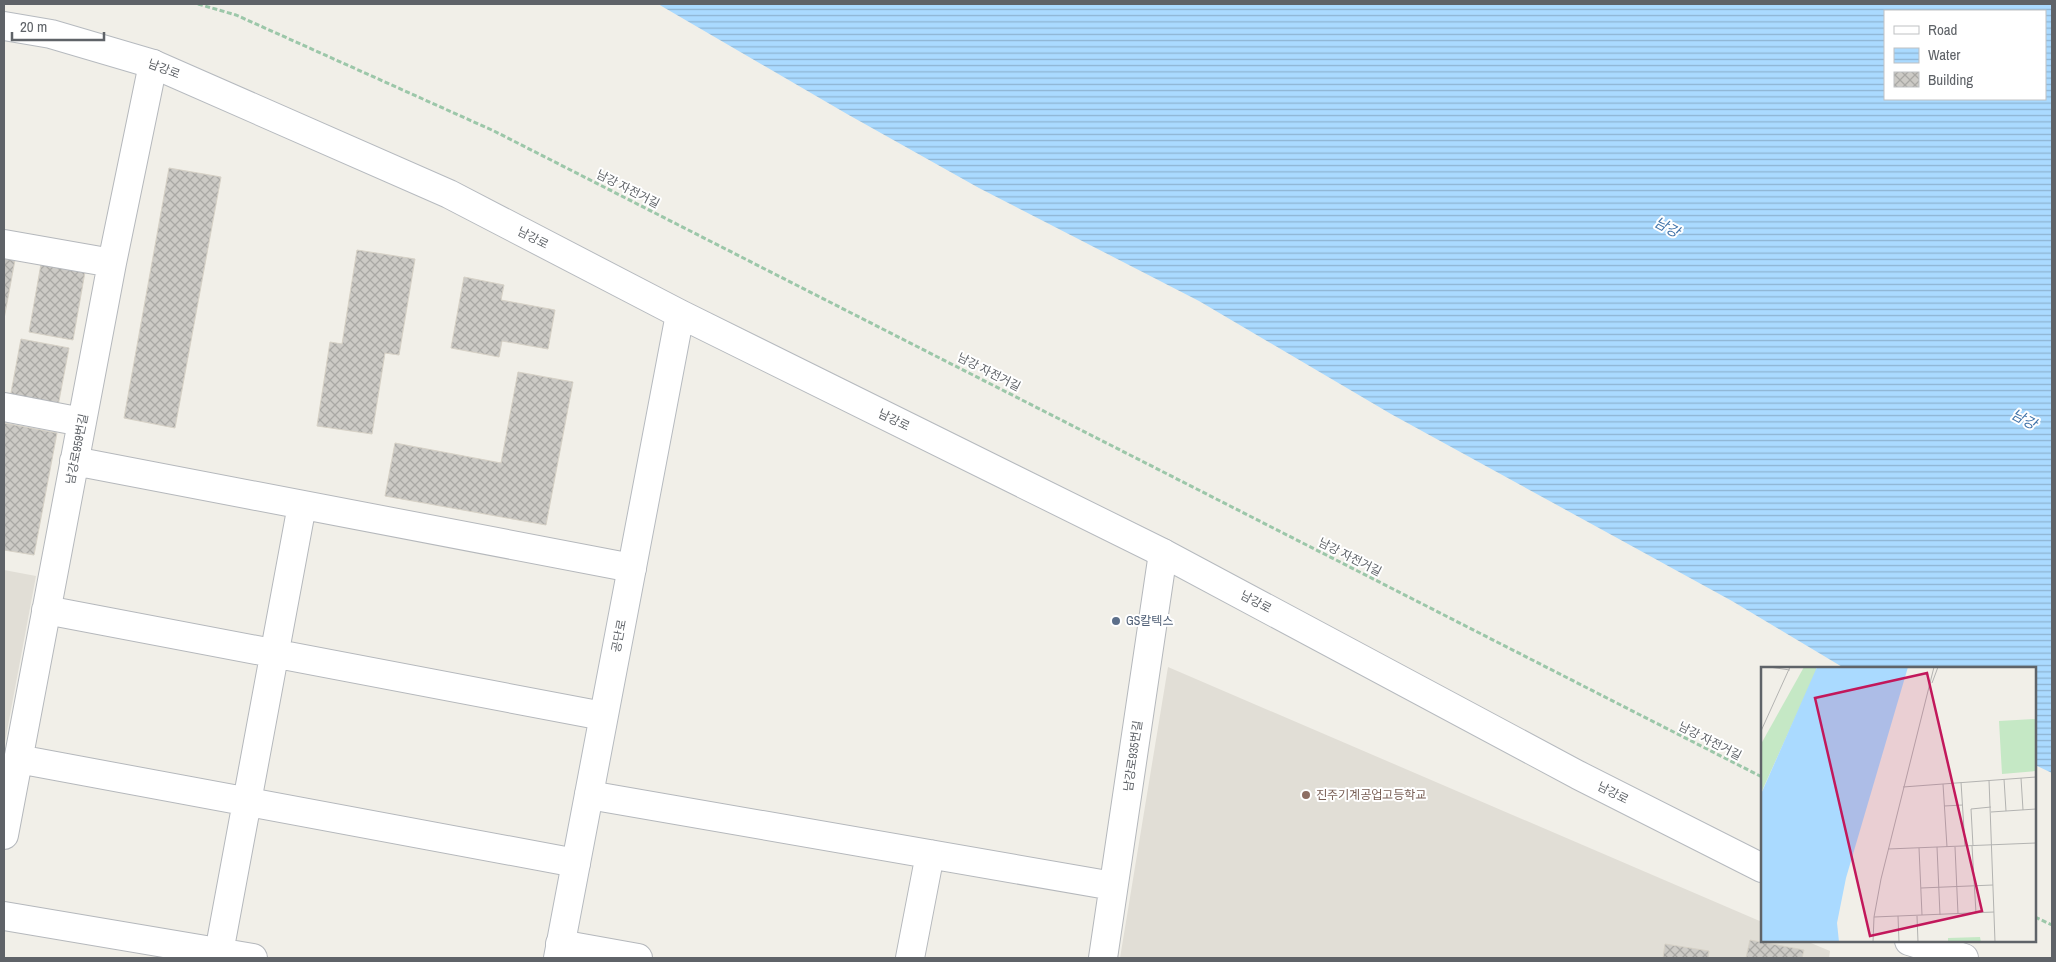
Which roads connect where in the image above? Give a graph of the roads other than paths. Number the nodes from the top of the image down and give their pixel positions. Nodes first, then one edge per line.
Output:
1 (4, 26) edge
2 (153, 64) junction
3 (4, 244) edge
4 (112, 263) junction
5 (680, 314) junction
6 (4, 407) edge
7 (82, 422) junction
8 (74, 461) junction
9 (302, 505) junction
10 (1163, 553) junction
11 (632, 568) junction
12 (46, 610) junction
13 (274, 654) junction
14 (604, 716) junction
15 (18, 759) junction
16 (589, 795) junction
17 (247, 802) junction
18 (4, 835) edge
19 (930, 854) junction
20 (576, 863) junction
21 (1761, 867) edge
22 (1114, 886) junction
23 (4, 916) edge
24 (1907, 942) edge
25 (1908, 942) edge
26 (1909, 942) edge
27 (559, 951) edge
28 (218, 955) edge
29 (253, 958) edge
30 (638, 958) edge
31 (910, 958) edge
32 (1103, 958) edge
33 (1926, 958) edge
34 (1941, 958) edge
35 (1964, 958) edge

1 - 2 street, 남강로
2 - 4 street, 남강로959번길
2 - 5 street, 남강로
3 - 4 street
4 - 7 street, 남강로959번길
5 - 10 street, 남강로
5 - 11 street, 공단로
6 - 7 street
7 - 8 street, 남강로959번길
8 - 9 street
8 - 12 street, 남강로959번길
9 - 11 street
9 - 13 street
10 - 21 street, 남강로
10 - 22 street, 남강로935번길
11 - 14 street, 공단로
12 - 13 street
12 - 15 street, 남강로959번길
13 - 14 street
13 - 17 street
14 - 16 street, 공단로
15 - 17 street
15 - 18 street, 남강로959번길
16 - 19 street
16 - 20 street, 공단로
17 - 20 street
17 - 28 street
19 - 22 street
19 - 31 street
20 - 27 street, 공단로
22 - 32 street, 남강로935번길
23 - 28 street
24 - 33 street
25 - 34 street
26 - 35 street
27 - 30 street
28 - 29 street

